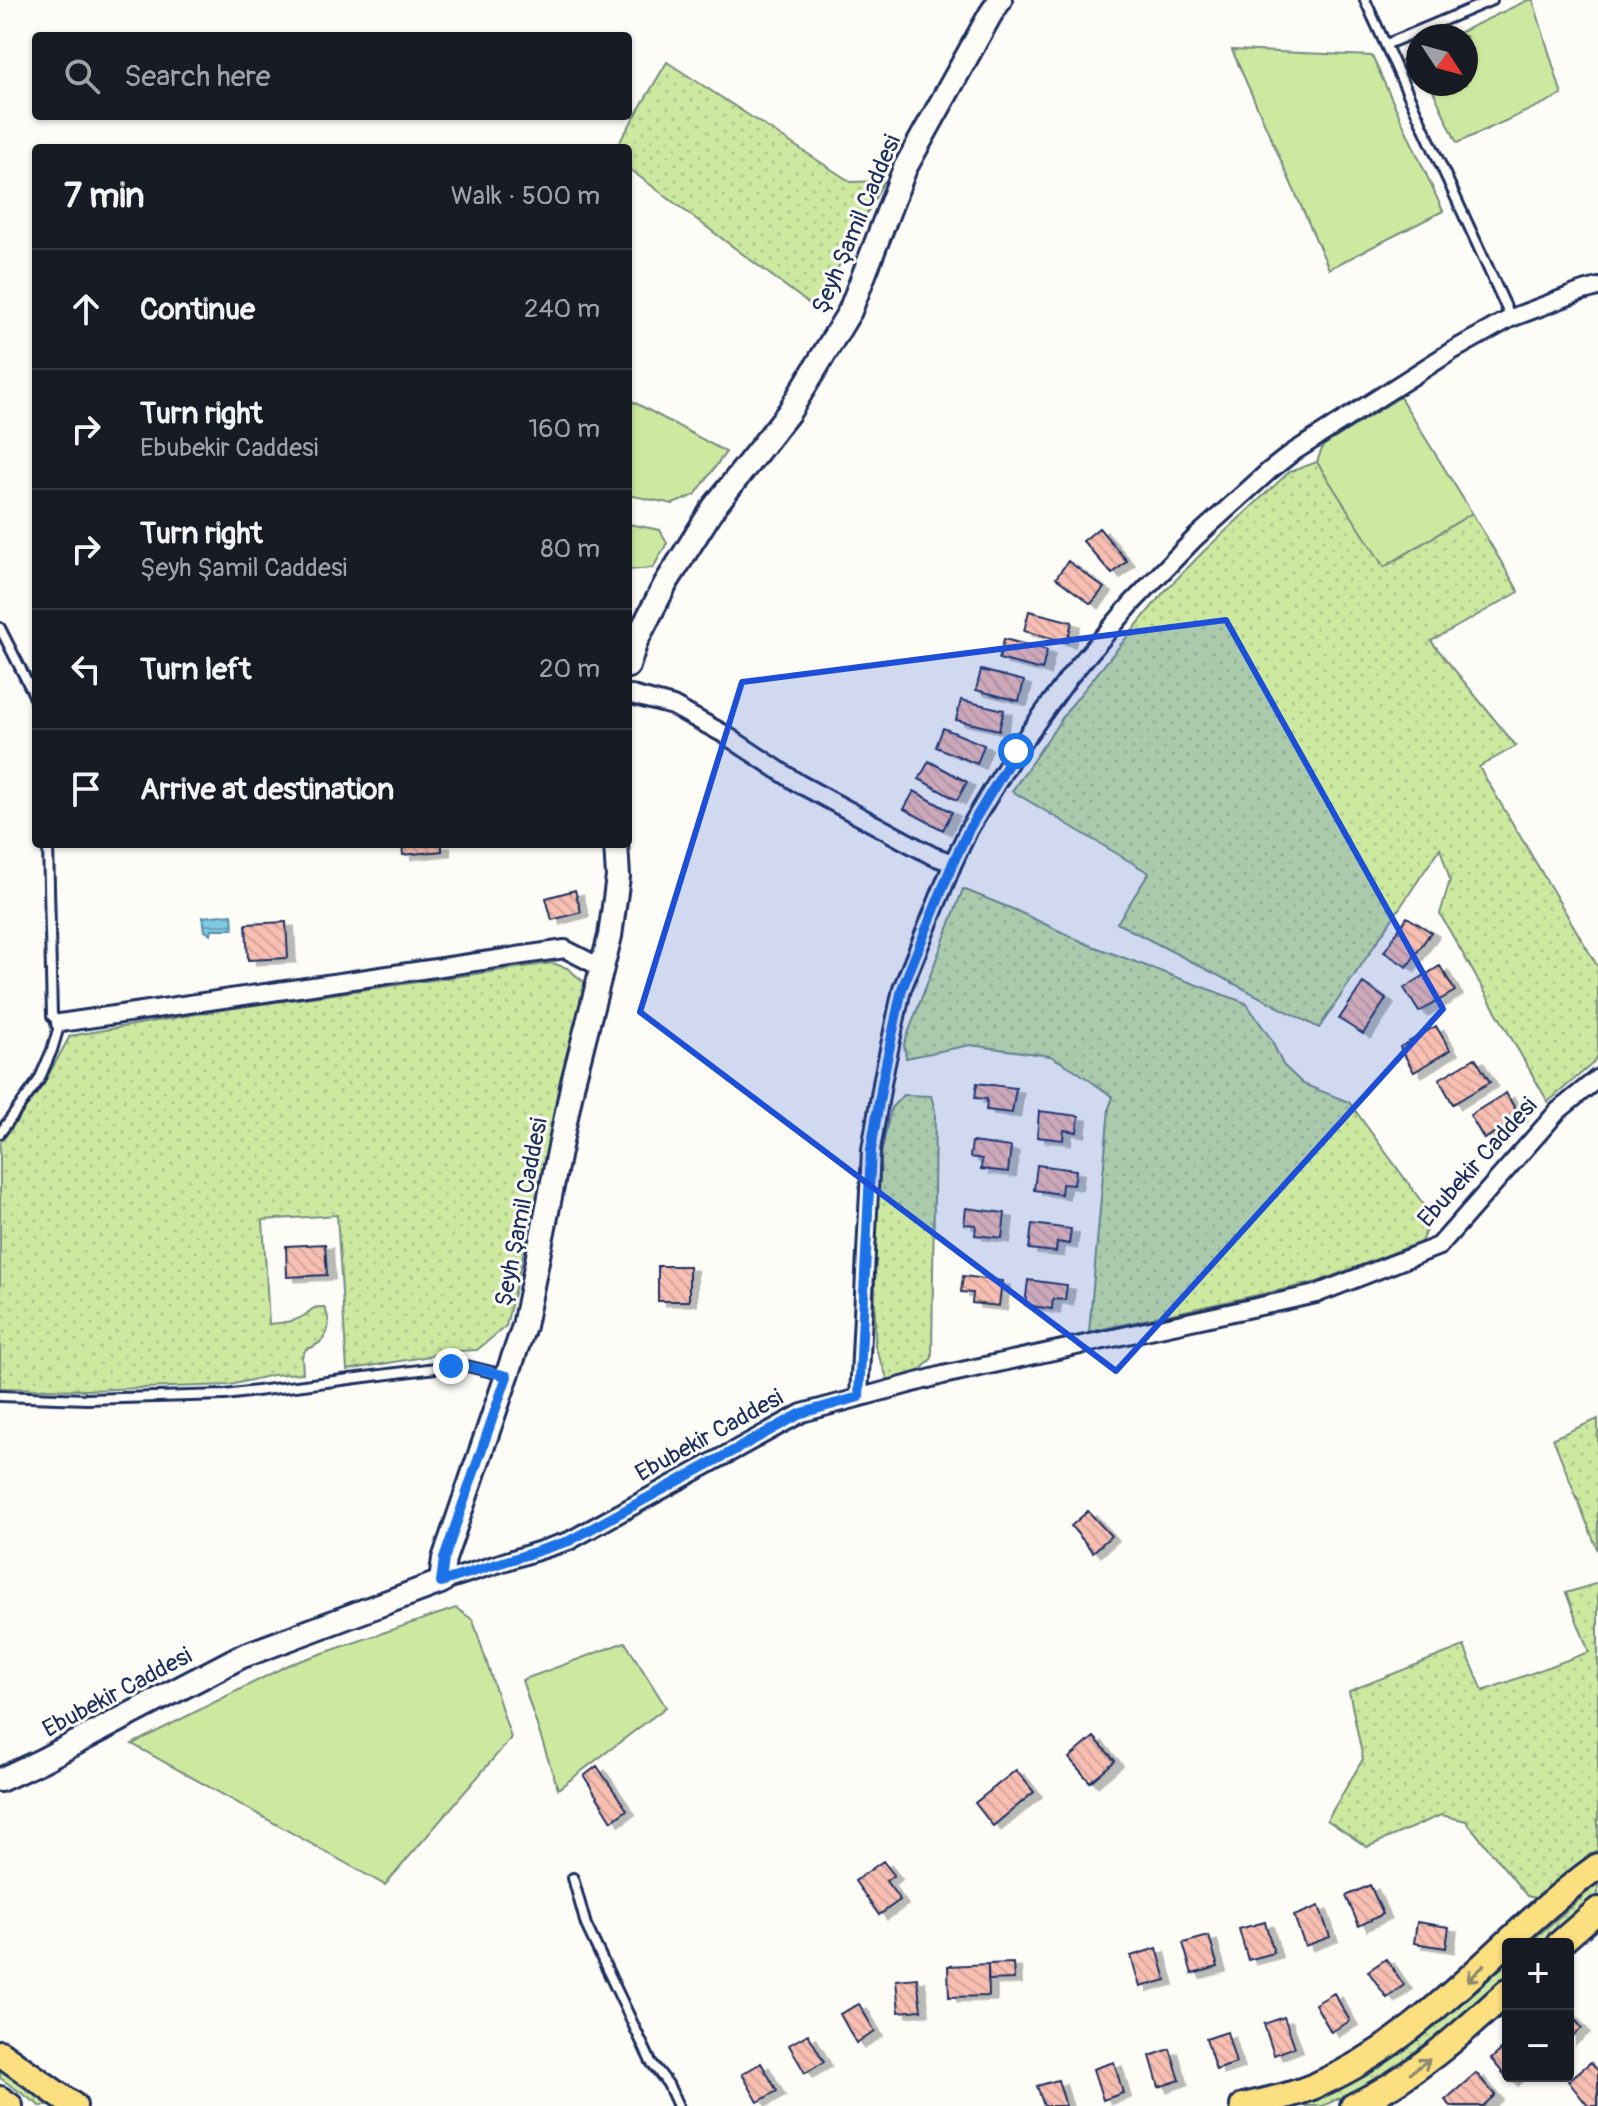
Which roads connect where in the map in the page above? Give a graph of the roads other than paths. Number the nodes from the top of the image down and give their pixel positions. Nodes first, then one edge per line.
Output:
1 (1000, 0) edge
2 (1365, 0) edge
3 (1492, 0) edge
4 (1387, 44) junction
5 (1598, 287) edge
6 (1511, 318) junction
7 (0, 628) edge
8 (632, 654) edge
9 (32, 691) edge
10 (632, 695) edge
11 (48, 848) edge
12 (616, 848) edge
13 (953, 863) junction
14 (602, 968) junction
15 (60, 1023) junction
16 (1598, 1078) edge
17 (0, 1133) edge
18 (507, 1376) junction
19 (0, 1396) edge
20 (859, 1397) junction
21 (441, 1582) junction
22 (0, 1780) edge
23 (1598, 1866) edge
24 (573, 1878) dead end
25 (1598, 1910) edge
26 (1566, 1938) edge
27 (1502, 1997) edge
28 (0, 2053) edge
29 (0, 2099) edge
30 (10, 2106) edge
31 (74, 2106) edge
32 (678, 2106) edge
33 (1243, 2106) edge
34 (1353, 2106) edge

1 - 8 street, Şeyh Şamil Caddesi
2 - 4 lane
3 - 4 lane
4 - 6 lane
5 - 6 street
6 - 13 street
7 - 9 lane
10 - 13 street
11 - 15 lane
12 - 14 street, Şeyh Şamil Caddesi
13 - 20 street
14 - 15 street
14 - 18 street, Şeyh Şamil Caddesi
15 - 17 lane
16 - 20 street, Ebubekir Caddesi
18 - 19 lane
18 - 21 street, Şeyh Şamil Caddesi
20 - 21 street, Ebubekir Caddesi
21 - 22 street, Ebubekir Caddesi
23 -> 33 main road
24 - 32 lane
25 - 26 main road
34 -> 27 main road
28 - 31 main road
29 - 30 main road

